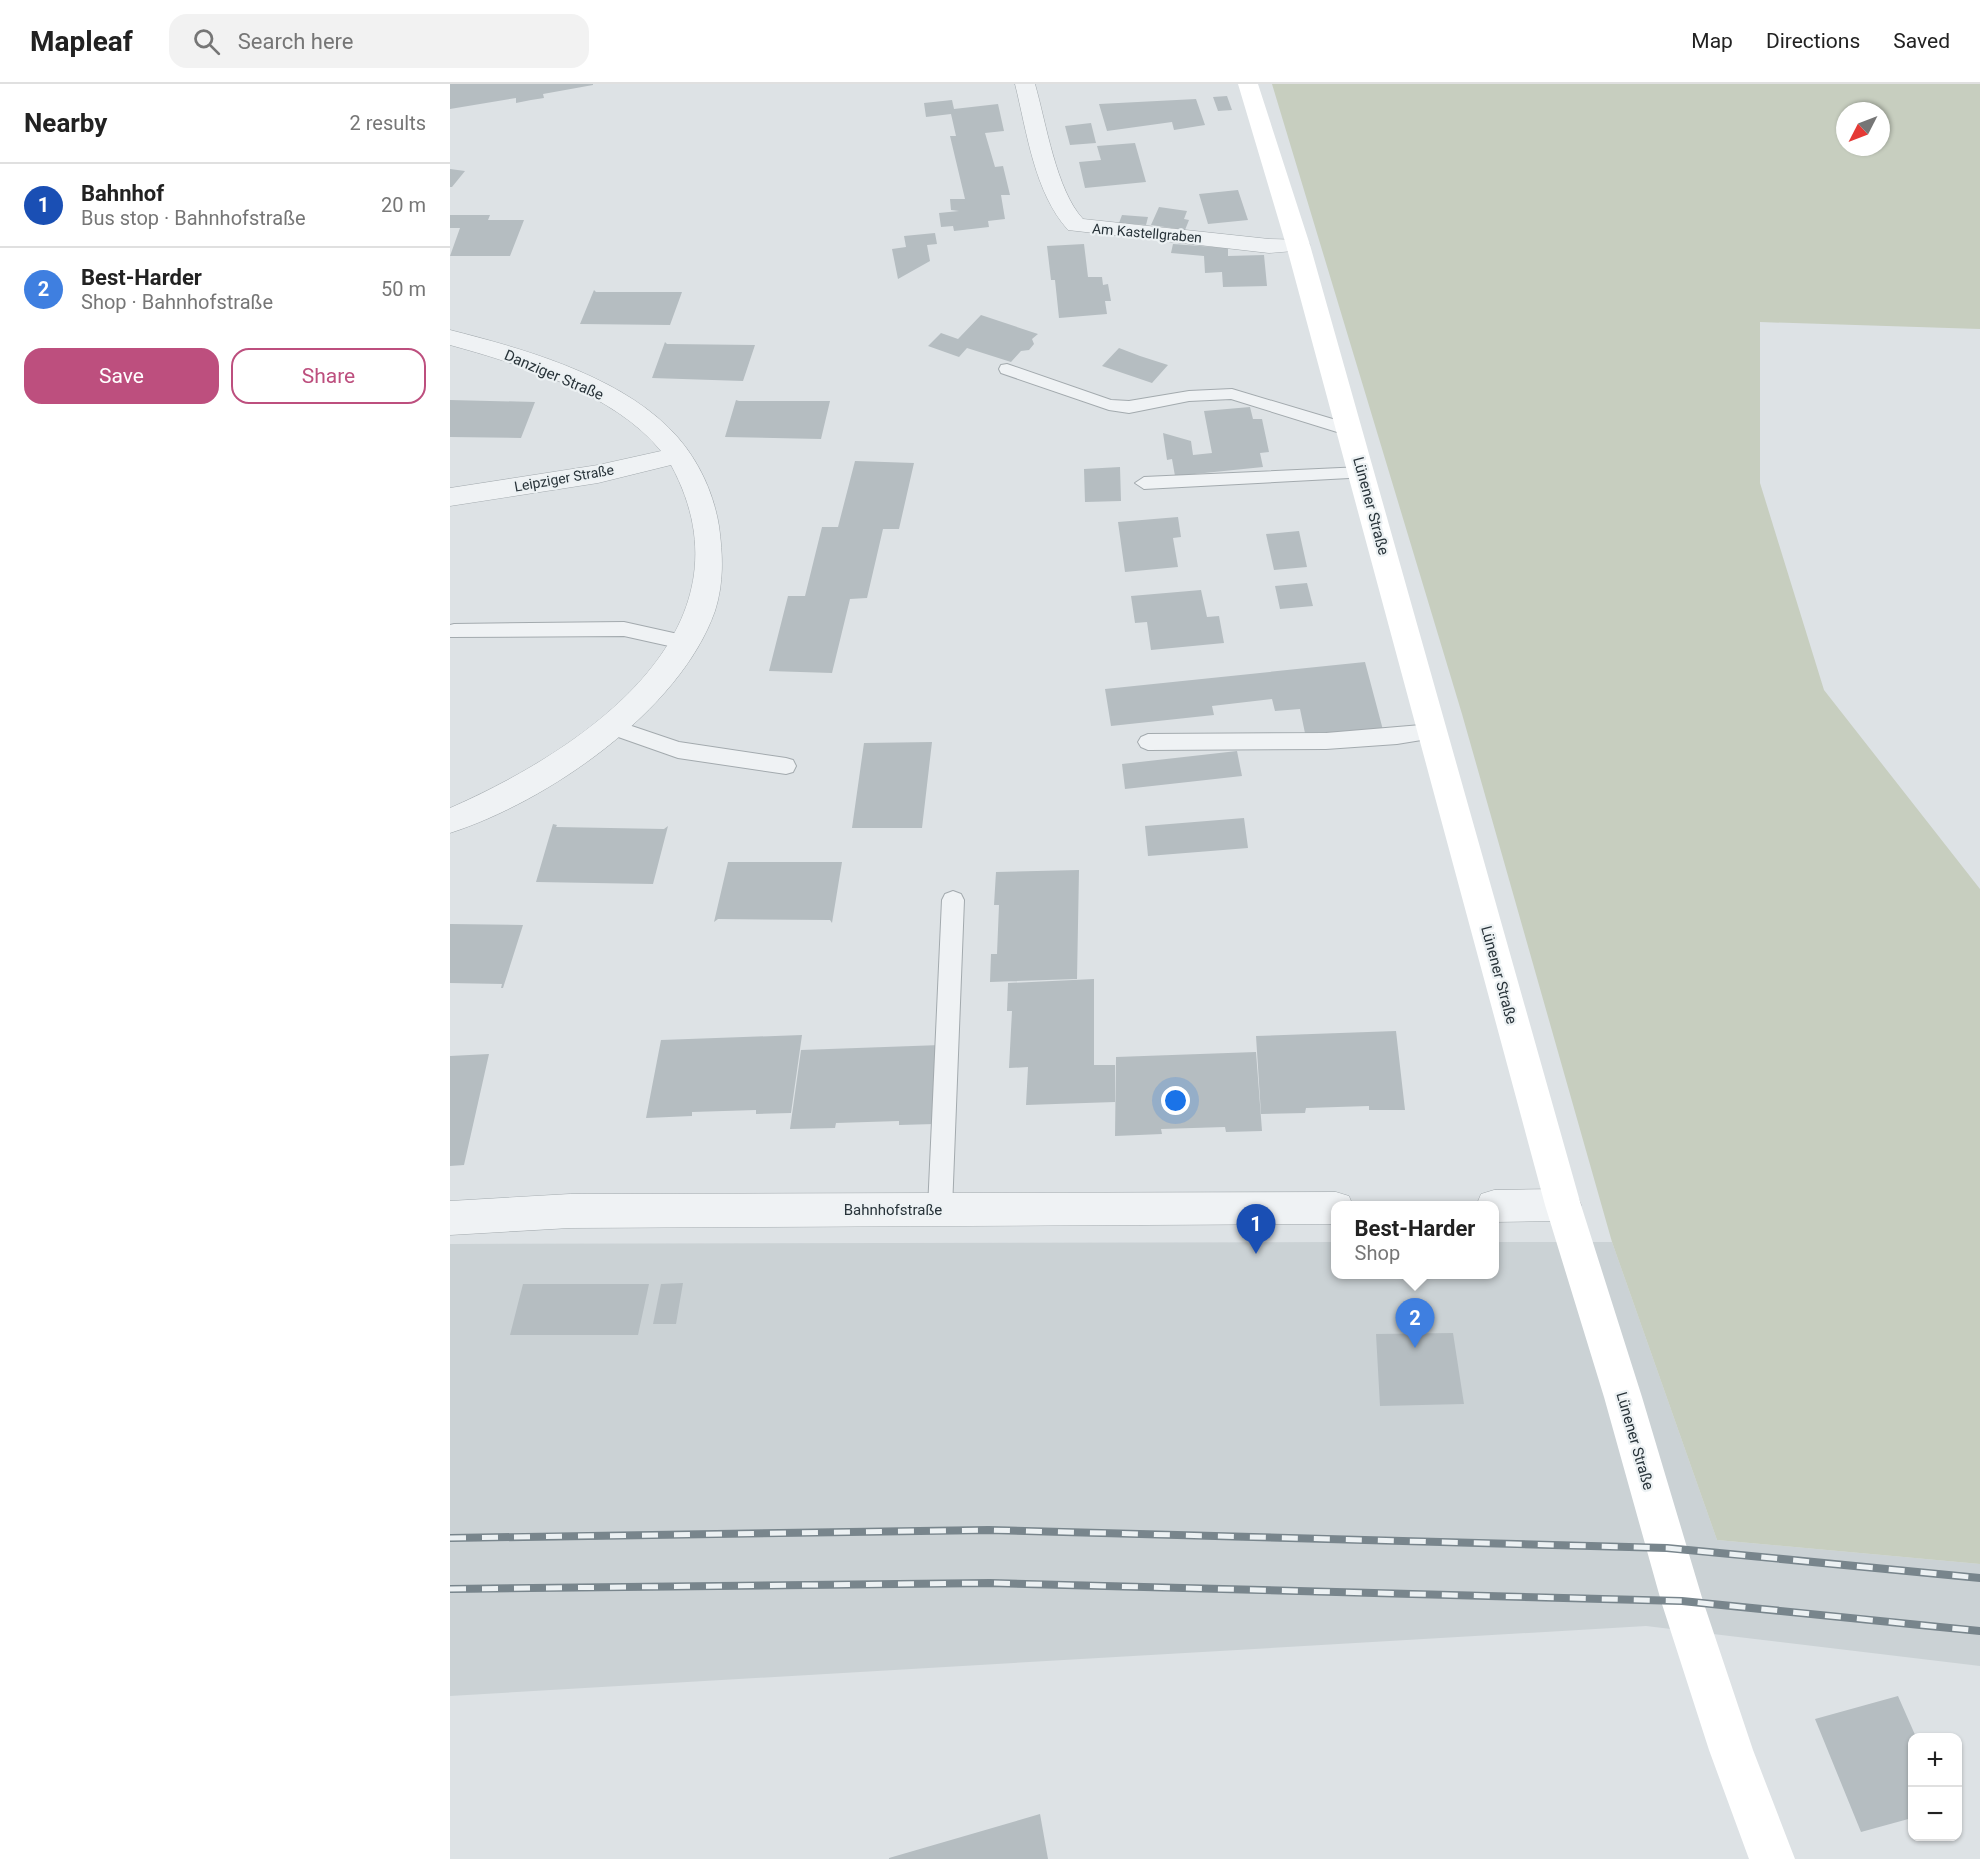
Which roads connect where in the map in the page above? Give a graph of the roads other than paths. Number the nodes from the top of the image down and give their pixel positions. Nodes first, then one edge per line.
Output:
1 (1025, 84) edge
2 (1248, 84) edge
3 (1298, 245) junction
4 (450, 337) edge
5 (1007, 369) dead end
6 (1350, 430) junction
7 (678, 454) junction
8 (1362, 473) junction
9 (1144, 483) dead end
10 (450, 497) edge
11 (454, 631) dead end
12 (687, 643) junction
13 (611, 727) junction
14 (1433, 732) junction
15 (1148, 742) dead end
16 (786, 766) dead end
17 (450, 821) edge
18 (953, 900) dead end
19 (1563, 1205) junction
20 (1499, 1206) edge
21 (940, 1209) junction
22 (1331, 1209) edge
23 (450, 1218) edge
24 (1772, 1859) edge

1 - 3 street, Am Kastellgraben
2 - 3 main road, Lünener Straße
3 - 6 main road, Lünener Straße
4 - 7 street, Danziger Straße
5 - 6 lane
6 - 8 main road, Lünener Straße
7 - 10 street, Leipziger Straße
7 - 12 street, Danziger Straße
8 - 9 lane
8 - 14 main road, Lünener Straße
11 - 12 lane
12 - 13 street, Danziger Straße
13 - 16 lane
13 - 17 street, Danziger Straße
14 - 15 lane
14 - 19 main road, Lünener Straße
18 - 21 lane
19 - 20 street
19 - 24 main road, Lünener Straße
21 - 22 street, Bahnhofstraße
21 - 23 street, Bahnhofstraße

